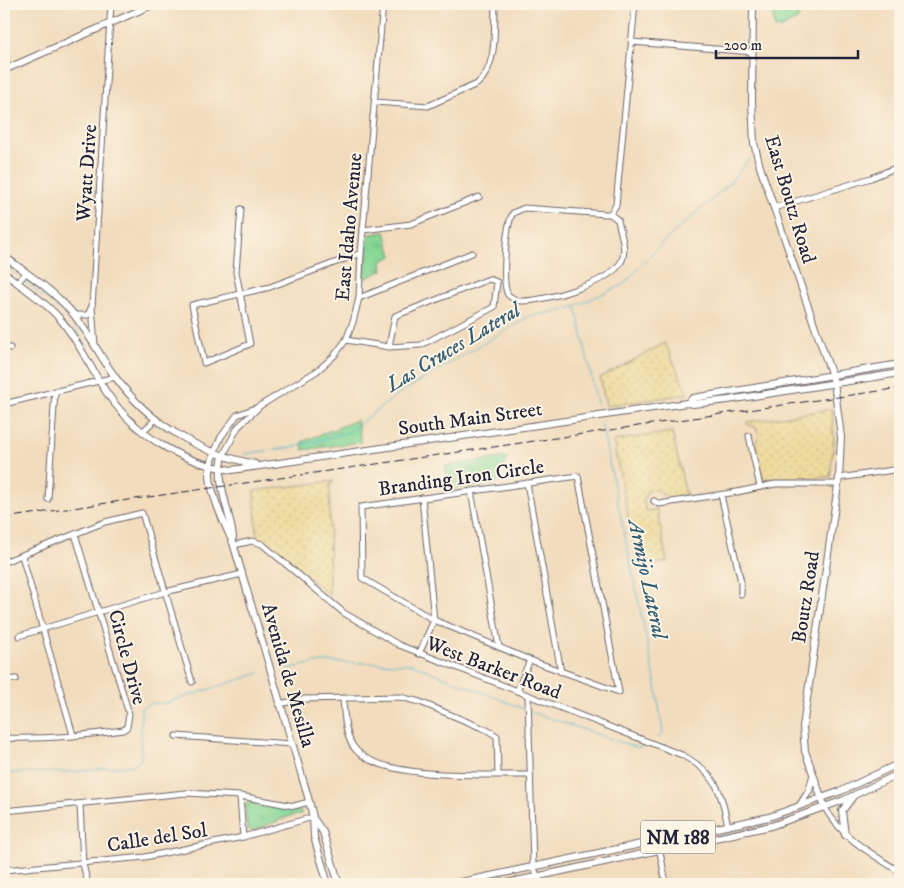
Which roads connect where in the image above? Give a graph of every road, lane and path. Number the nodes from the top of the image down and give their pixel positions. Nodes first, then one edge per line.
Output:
1 (111, 4) edge
2 (154, 4) edge
3 (383, 4) edge
4 (496, 4) edge
5 (635, 4) edge
6 (753, 4) edge
7 (111, 22) junction
8 (632, 42) junction
9 (752, 52) junction
10 (4, 70) edge
11 (375, 102) junction
12 (900, 166) edge
13 (479, 197) dead end
14 (774, 208) junction
15 (241, 210) dead end
16 (610, 214) junction
17 (363, 230) junction
18 (361, 253) junction
19 (472, 253) dead end
20 (4, 256) edge
21 (26, 272) junction
22 (4, 273) edge
23 (17, 283) junction
24 (241, 295) junction
25 (359, 298) junction
26 (92, 307) junction
27 (74, 315) junction
28 (346, 340) junction
29 (95, 345) junction
30 (4, 347) edge
31 (389, 347) junction
32 (10, 348) dead end
33 (900, 364) edge
34 (900, 373) edge
35 (831, 374) junction
36 (115, 377) junction
37 (101, 381) junction
38 (834, 382) junction
39 (54, 392) junction
40 (836, 397) joint
41 (687, 403) junction
42 (4, 404) edge
43 (258, 407) junction
44 (156, 419) junction
45 (144, 431) junction
46 (749, 436) dead end
47 (214, 453) junction
48 (223, 456) junction
49 (258, 464) junction
50 (211, 467) junction
51 (220, 468) junction
52 (900, 469) edge
53 (839, 481) junction
54 (526, 483) junction
55 (760, 487) junction
56 (471, 491) junction
57 (721, 494) junction
58 (422, 498) junction
59 (48, 499) dead end
60 (654, 501) dead end
61 (75, 534) junction
62 (234, 544) junction
63 (22, 556) junction
64 (4, 562) edge
65 (242, 574) junction
66 (165, 592) junction
67 (741, 594) dead end
68 (100, 612) junction
69 (434, 620) junction
70 (43, 628) junction
71 (19, 636) dead end
72 (499, 647) junction
73 (419, 654) junction
74 (530, 660) junction
75 (561, 672) junction
76 (16, 679) dead end
77 (4, 680) edge
78 (192, 682) dead end
79 (517, 691) junction
80 (528, 696) junction
81 (343, 698) junction
82 (280, 704) junction
83 (74, 735) junction
84 (176, 736) dead end
85 (4, 738) edge
86 (292, 744) junction
87 (900, 762) edge
88 (900, 773) edge
89 (498, 774) junction
90 (529, 775) junction
91 (813, 775) junction
92 (240, 796) junction
93 (853, 796) junction
94 (822, 799) junction
95 (309, 802) junction
96 (80, 805) junction
97 (797, 808) junction
98 (825, 808) junction
99 (4, 811) edge
100 (313, 817) junction
101 (728, 826) junction
102 (845, 835) junction
103 (243, 837) junction
104 (658, 841) junction
105 (660, 851) junction
106 (83, 864) junction
107 (533, 866) junction
108 (4, 870) edge
109 (900, 872) edge
110 (538, 877) junction
111 (88, 884) edge
112 (328, 884) edge
113 (339, 884) edge
114 (452, 884) edge
115 (502, 884) edge
116 (541, 884) edge
117 (666, 884) edge

1 - 7 street, Wyatt Drive
2 - 7 main road
3 - 11 street, East Idaho Avenue
4 - 11 street
5 - 8 street
6 - 9 main road, East Boutz Road
7 - 10 main road
7 - 26 street, Wyatt Drive
8 - 9 street
8 - 16 street
9 - 14 main road, East Boutz Road
11 - 17 street, East Idaho Avenue
12 - 14 street
13 - 17 street
14 - 35 main road, East Boutz Road
15 - 24 street
16 - 16 street
17 - 18 street, East Idaho Avenue
18 - 24 street
18 - 25 street, East Idaho Avenue
19 - 25 street
20 - 21 main road, South Main Street
21 - 23 street
21 - 27 main road, South Main Street
22 - 23 main road, South Main Street
23 - 37 main road, South Main Street
24 - 24 street
25 - 28 street, East Idaho Avenue
26 - 27 street
26 - 29 street, Wyatt Drive
27 - 29 main road, South Main Street
28 - 31 street
28 - 43 street, East Idaho Avenue
29 - 36 main road, South Main Street
30 - 32 street
31 - 31 street
33 - 35 main road, South Main Street
34 - 38 main road, South Main Street
35 - 38 main road, East Boutz Road
35 - 41 main road, South Main Street
36 - 37 street
36 - 44 main road, South Main Street
37 - 39 street
37 - 45 main road, South Main Street
38 - 40 main road, East Boutz Road
38 - 41 main road, South Main Street
39 - 42 street
39 - 59 street
40 - 53 main road, Boutz Road
41 - 49 main road, South Main Street
43 - 47 street, East Idaho Avenue
43 - 48 street, East Idaho Avenue
44 - 45 street
44 - 47 main road, South Main Street
45 - 50 main road, South Main Street
46 - 55 street
47 - 48 main road, South Main Street
47 - 50 main road, Avenida de Mesilla
48 - 49 main road, South Main Street
48 - 51 main road, Avenida de Mesilla
49 - 51 main road, South Main Street
50 - 51 main road, South Main Street
50 - 62 main road, Avenida de Mesilla
51 - 62 main road, Avenida de Mesilla
52 - 53 street
53 - 55 street
53 - 91 main road, Boutz Road
54 - 56 street, Branding Iron Circle
54 - 75 street
54 - 75 street, Branding Iron Circle
55 - 57 street
56 - 58 street, Branding Iron Circle
56 - 72 street
57 - 60 street
57 - 67 street
58 - 69 street
58 - 69 street, Branding Iron Circle
61 - 63 street
61 - 66 street
61 - 68 street, Circle Drive
62 - 65 main road, Avenida de Mesilla
62 - 73 street, West Barker Road
63 - 64 street
63 - 70 street
65 - 66 street
65 - 82 main road, Avenida de Mesilla
66 - 68 street
66 - 78 street
68 - 70 street
68 - 83 street, Circle Drive
69 - 72 street, Branding Iron Circle
69 - 73 street
70 - 71 street
70 - 83 street
72 - 74 street, Branding Iron Circle
73 - 79 street, West Barker Road
74 - 75 street, Branding Iron Circle
74 - 79 street
76 - 77 street
79 - 80 street, West Barker Road
80 - 90 street
80 - 101 street, West Barker Road
81 - 82 street
81 - 89 street
81 - 89 street
82 - 86 main road, Avenida de Mesilla
83 - 85 street, Circle Drive
84 - 86 street
86 - 95 main road, Avenida de Mesilla
87 - 94 main road, NM 188
88 - 93 main road, NM 188
89 - 90 street
90 - 107 street
91 - 94 main road, Boutz Road
91 - 97 main road
92 - 95 street
92 - 96 street
92 - 103 street
93 - 98 main road, NM 188
93 - 102 main road
94 - 97 main road, NM 188
94 - 98 main road, Boutz Road
95 - 100 main road, Avenida de Mesilla
96 - 99 street
96 - 106 street
97 - 101 main road, NM 188
98 - 102 street
98 - 105 main road, NM 188
100 - 103 street, Calle del Sol
100 - 112 main road, Avenida de Mesilla
100 - 113 main road, Avenida de Mesilla
101 - 104 main road, NM 188
102 - 109 street
103 - 106 street, Calle del Sol
104 - 105 street
104 - 107 main road, NM 188
105 - 110 main road, NM 188
105 - 117 street
106 - 108 street, Calle del Sol
106 - 111 street
107 - 110 street
107 - 114 main road, NM 188
110 - 115 main road, NM 188
110 - 116 street

